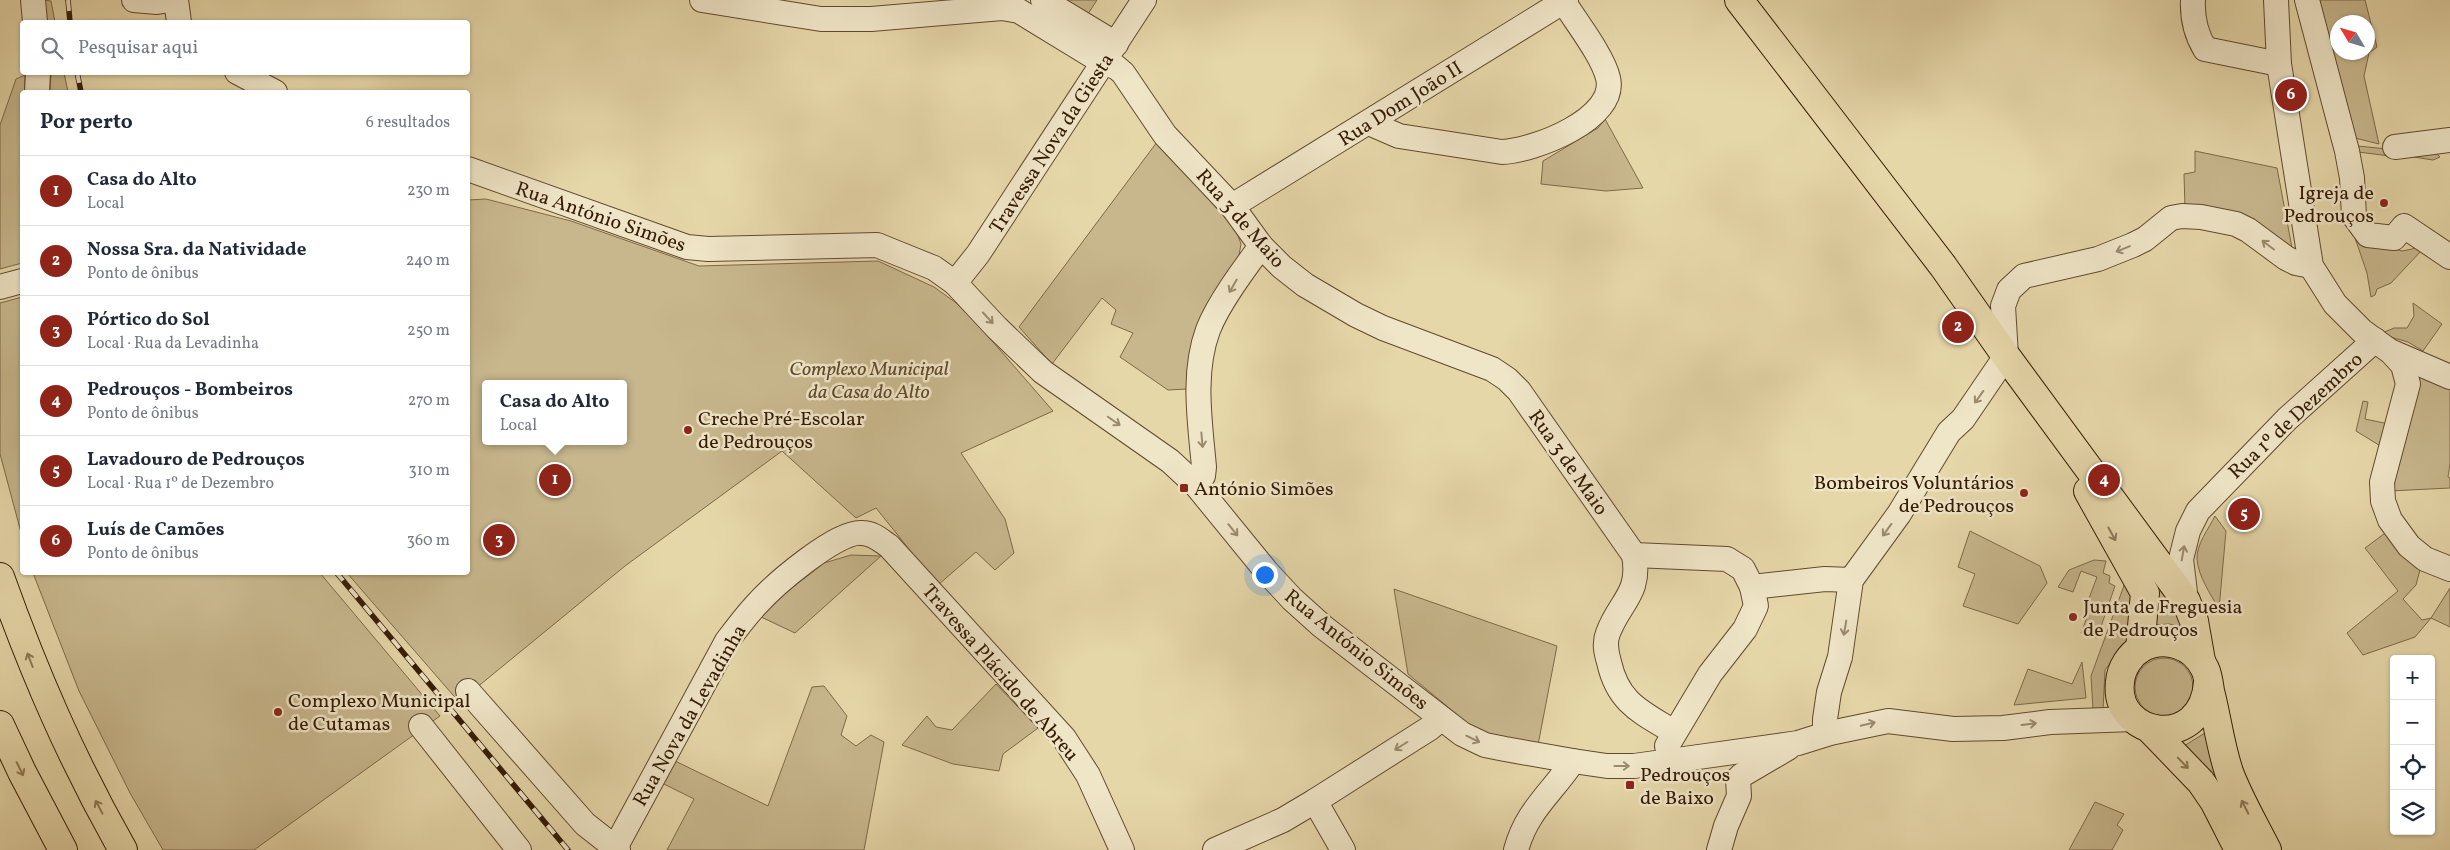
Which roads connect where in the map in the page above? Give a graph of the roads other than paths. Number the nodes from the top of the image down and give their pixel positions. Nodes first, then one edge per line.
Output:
1 (33, 0) edge
2 (134, 0) edge
3 (169, 0) edge
4 (176, 0) edge
5 (702, 0) edge
6 (1043, 0) edge
7 (1144, 0) edge
8 (1739, 0) edge
9 (2193, 0) edge
10 (2276, 0) edge
11 (2307, 0) edge
12 (1565, 1) edge
13 (34, 20) edge
14 (179, 20) edge
15 (1110, 54) junction
16 (2279, 64) junction
17 (38, 75) edge
18 (243, 75) edge
19 (37, 90) edge
20 (271, 90) edge
21 (1369, 123) junction
22 (2450, 140) edge
23 (2395, 147) dead end
24 (471, 173) edge
25 (1232, 206) junction
26 (1261, 246) junction
27 (2450, 257) edge
28 (2311, 266) junction
29 (20, 282) edge
30 (955, 283) junction
31 (0, 287) edge
32 (2383, 346) junction
33 (2006, 356) junction
34 (2450, 377) edge
35 (2038, 400) junction
36 (1196, 485) junction
37 (874, 535) joint
38 (1634, 555) junction
39 (2450, 569) edge
40 (0, 577) edge
41 (1852, 580) junction
42 (1752, 587) junction
43 (2186, 601) junction
44 (2140, 649) junction
45 (2204, 671) junction
46 (468, 691) dead end
47 (1441, 719) junction
48 (2141, 724) junction
49 (0, 725) edge
50 (421, 726) dead end
51 (1674, 732) junction
52 (1830, 733) junction
53 (1798, 742) junction
54 (1664, 760) junction
55 (1573, 762) junction
56 (1315, 801) junction
57 (608, 847) edge
58 (63, 850) edge
59 (123, 850) edge
60 (519, 850) edge
61 (1122, 850) edge
62 (1215, 850) edge
63 (1343, 850) edge
64 (1516, 850) edge
65 (1719, 850) edge
66 (2239, 850) edge
67 (2267, 850) edge

1 - 13 street
2 - 3 street
4 - 14 street
5 - 15 street, Rua 3 de Maio
6 - 15 street
7 - 15 street, Travessa Nova da Giesta
8 - 33 main road
9 - 16 street
10 - 16 street
11 - 27 street
12 - 21 street, Rua Dom João II
12 - 21 street
15 - 25 street, Rua 3 de Maio
15 - 30 street, Travessa Nova da Giesta
16 - 28 street
17 - 19 street
18 - 20 street
21 - 25 street, Rua Dom João II
22 - 23 street
24 - 30 street, Rua António Simões
25 - 26 street, Rua 3 de Maio
26 -> 36 street
26 - 38 street, Rua 3 de Maio
28 - 32 street
28 -> 33 street
29 - 31 street
30 -> 36 street, Rua António Simões
32 - 34 street, Rua 1º de Dezembro
32 - 39 street
43 -> 32 street, Rua 1º de Dezembro
33 - 35 main road
33 -> 41 street
35 - 43 main road
35 -> 44 main road
36 -> 47 street, Rua António Simões
37 - 57 street, Rua Nova da Levadinha
37 - 61 street, Travessa Plácido de Abreu
38 - 42 street
38 - 51 street
59 -> 40 main road
41 - 42 street
41 -> 52 street
42 - 51 street
43 - 45 main road
44 - 45 main road
44 - 48 main road
45 - 48 main road
67 -> 45 main road
46 - 57 street
47 -> 55 street, Rua António Simões
47 -> 56 street
52 -> 48 street, Rua António Simões
48 -> 66 main road
49 -> 58 main road
50 - 60 street
51 - 54 street
52 - 53 street, Rua António Simões
53 - 54 street, Rua António Simões
53 - 65 street
55 -> 54 street, Rua António Simões
55 - 64 street
56 - 62 street
56 - 63 street

